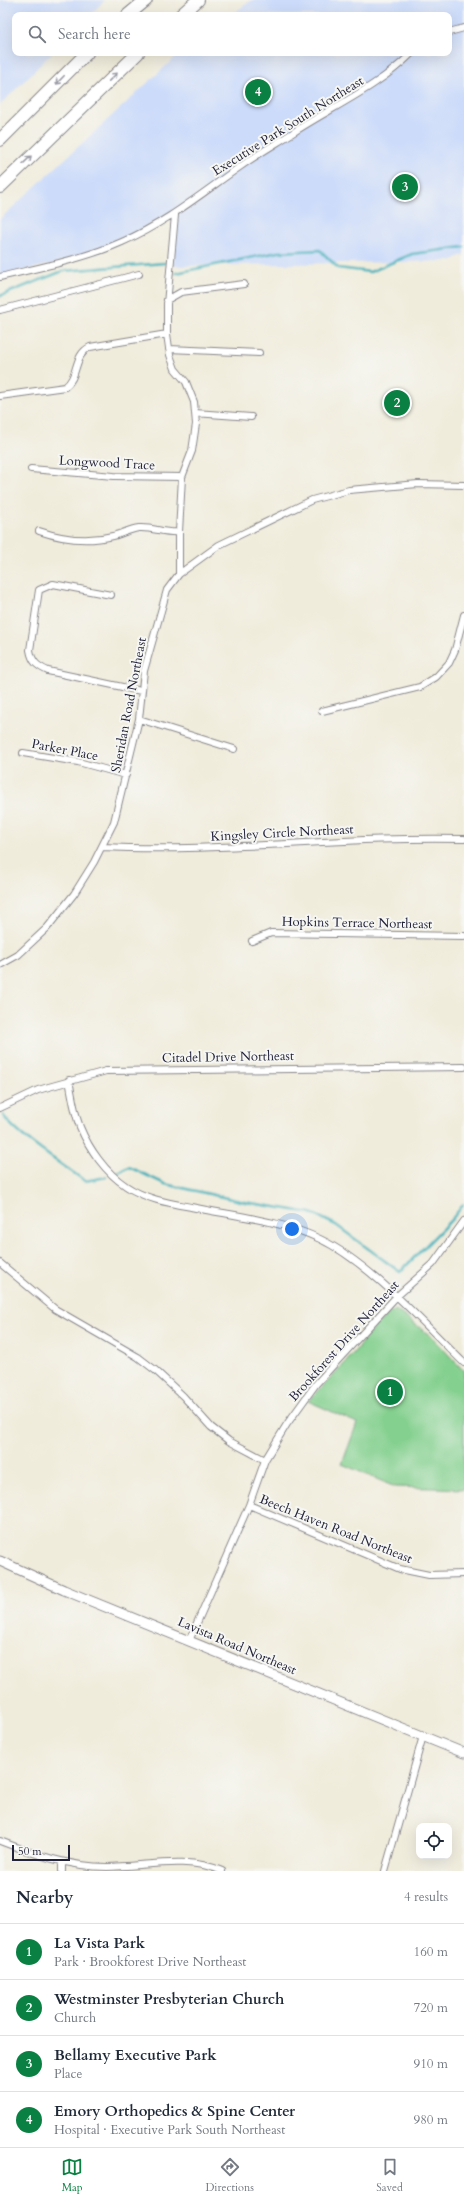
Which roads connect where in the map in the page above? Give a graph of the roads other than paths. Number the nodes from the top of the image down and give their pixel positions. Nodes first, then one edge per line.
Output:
1 (146, 0) edge
2 (198, 0) edge
3 (132, 12) edge
4 (184, 12) edge
5 (464, 28) edge
6 (452, 31) edge
7 (84, 56) edge
8 (135, 56) edge
9 (409, 56) edge
10 (0, 140) edge
11 (0, 187) edge
12 (175, 215) junction
13 (139, 274) dead end
14 (0, 277) edge
15 (244, 284) dead end
16 (168, 300) junction
17 (0, 310) edge
18 (167, 334) junction
19 (168, 349) junction
20 (259, 353) dead end
21 (0, 396) edge
22 (195, 413) junction
23 (251, 417) dead end
24 (31, 469) dead end
25 (182, 477) junction
26 (464, 485) edge
27 (39, 531) dead end
28 (179, 532) junction
29 (179, 574) junction
30 (111, 595) dead end
31 (464, 615) edge
32 (141, 692) junction
33 (322, 711) dead end
34 (139, 718) junction
35 (234, 749) dead end
36 (23, 753) dead end
37 (126, 775) junction
38 (464, 839) edge
39 (102, 847) junction
40 (464, 936) edge
41 (252, 941) dead end
42 (0, 965) edge
43 (464, 1067) edge
44 (69, 1080) junction
45 (0, 1108) edge
46 (464, 1221) edge
47 (0, 1263) edge
48 (396, 1297) junction
49 (464, 1363) edge
50 (265, 1460) junction
51 (248, 1505) junction
52 (0, 1561) edge
53 (464, 1574) edge
54 (189, 1641) junction
55 (423, 1736) junction
56 (464, 1753) edge
57 (0, 1841) edge
58 (62, 1862) junction
59 (62, 1871) edge
60 (222, 1871) edge
61 (385, 1871) edge

1 - 3 highway
2 - 4 highway
5 - 6 street
7 -> 10 highway
11 -> 8 highway
9 - 12 street, Executive Park South Northeast
12 - 14 street, Executive Park South Northeast
12 - 16 street
13 - 17 street
15 - 16 street
16 - 18 street
18 - 19 street
18 - 21 street
19 - 20 street
19 - 22 street
22 - 23 street
22 - 25 street
24 - 25 street, Longwood Trace
25 - 28 street
26 - 29 street, Sheridan Road Northeast
27 - 28 street
28 - 29 street
29 - 32 street, Sheridan Road Northeast
30 - 32 street
31 - 33 street
32 - 34 street, Sheridan Road Northeast
34 - 35 street
34 - 37 street, Sheridan Road Northeast
36 - 37 street, Parker Place
37 - 39 street, Sheridan Road Northeast
38 - 39 street, Kingsley Circle Northeast
39 - 42 street, Sheridan Road Northeast
40 - 41 street, Hopkins Terrace Northeast
43 - 44 street, Citadel Drive Northeast
44 - 45 street, Citadel Drive Northeast
44 - 48 street
46 - 48 street, Brookforest Drive Northeast
47 - 50 street
48 - 49 street
48 - 50 street, Brookforest Drive Northeast
50 - 51 street, Brookforest Drive Northeast
51 - 53 street, Beech Haven Road Northeast
51 - 54 street, Brookforest Drive Northeast
52 - 54 main road, Lavista Road Northeast
54 - 55 main road, Lavista Road Northeast
55 - 56 main road, Lavista Road Northeast
55 - 61 street
57 - 58 street
58 - 59 street
58 - 60 street

